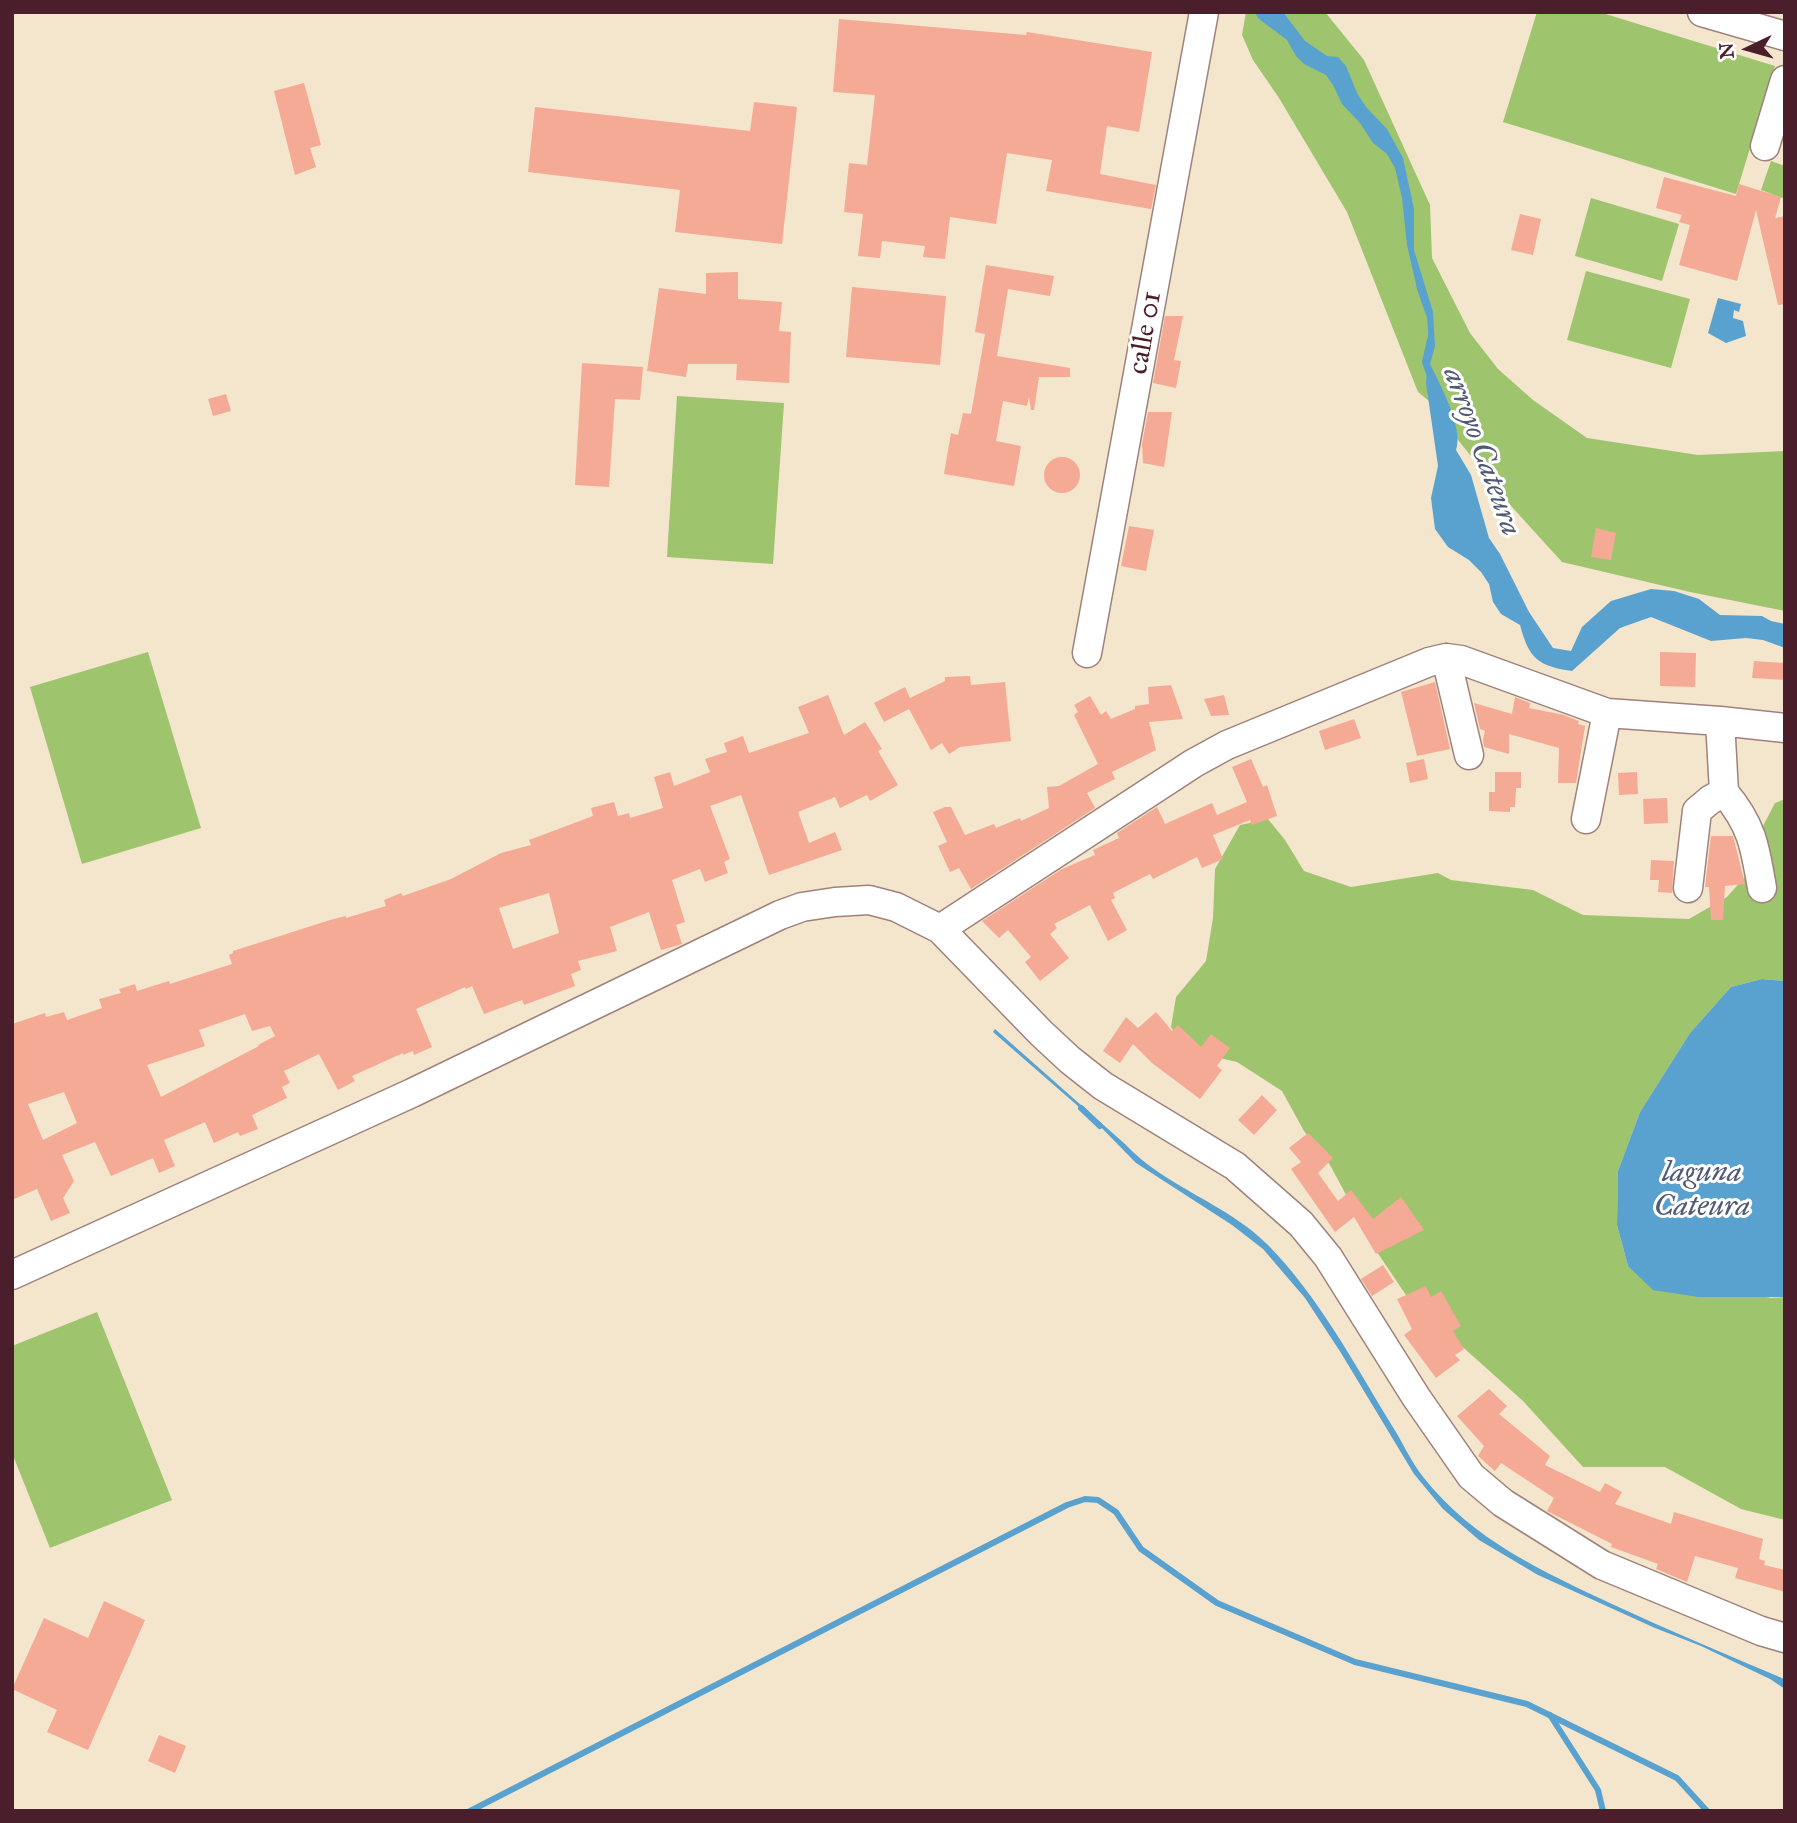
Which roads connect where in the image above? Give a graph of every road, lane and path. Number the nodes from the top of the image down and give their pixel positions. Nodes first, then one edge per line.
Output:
1 (1204, 12) edge
2 (1702, 12) edge
3 (1785, 36) edge
4 (1785, 79) edge
5 (1765, 146) dead end
6 (1087, 653) dead end
7 (1446, 658) junction
8 (1607, 713) junction
9 (1720, 721) junction
10 (1785, 728) edge
11 (1469, 755) dead end
12 (1724, 792) junction
13 (1586, 818) dead end
14 (1688, 888) dead end
15 (1762, 888) dead end
16 (940, 929) junction
17 (12, 1275) edge
18 (1785, 1638) edge

1 - 6 street, calle 01
2 - 3 street
4 - 5 street
7 - 8 street
7 - 11 street
7 - 16 street
8 - 9 street
8 - 13 street
9 - 10 street
9 - 12 street
12 - 14 street
12 - 15 street
16 - 17 street
16 - 18 street

